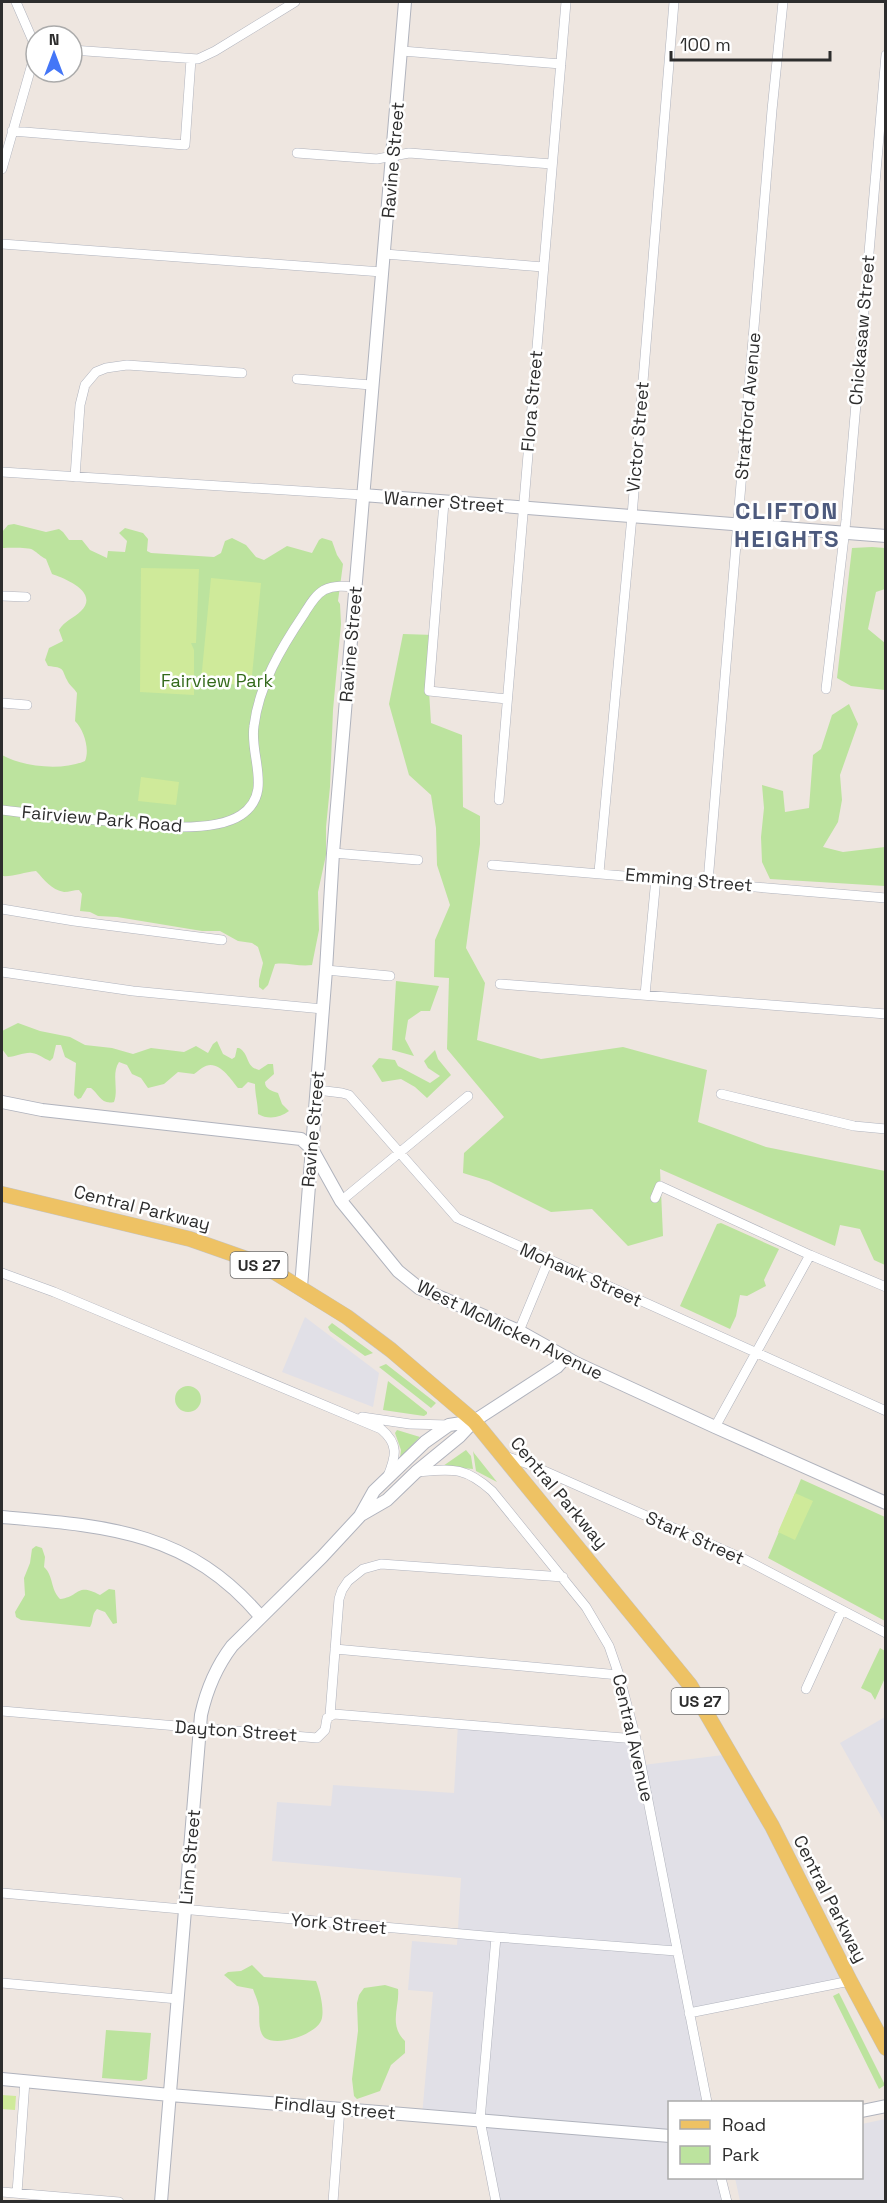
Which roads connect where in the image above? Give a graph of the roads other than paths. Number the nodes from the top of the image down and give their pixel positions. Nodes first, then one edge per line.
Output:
1 (16, 2) edge
2 (295, 2) edge
3 (405, 2) edge
4 (566, 2) edge
5 (674, 2) edge
6 (783, 2) edge
7 (25, 24) edge
8 (84, 51) edge
9 (402, 51) junction
10 (885, 55) edge
11 (191, 59) junction
12 (561, 64) junction
13 (26, 84) edge
14 (12, 131) junction
15 (297, 153) dead end
16 (393, 157) junction
17 (552, 164) junction
18 (2, 169) edge
19 (2, 244) edge
20 (385, 255) junction
21 (543, 267) junction
22 (382, 272) junction
23 (242, 373) dead end
24 (297, 379) dead end
25 (371, 385) junction
26 (2, 472) edge
27 (75, 477) junction
28 (363, 495) junction
29 (444, 501) junction
30 (523, 508) junction
31 (632, 516) junction
32 (738, 525) junction
33 (844, 533) junction
34 (885, 536) edge
35 (356, 587) junction
36 (2, 596) edge
37 (26, 597) dead end
38 (826, 689) dead end
39 (507, 699) junction
40 (2, 703) edge
41 (27, 705) dead end
42 (499, 800) dead end
43 (2, 810) edge
44 (333, 853) junction
45 (418, 860) dead end
46 (492, 864) dead end
47 (599, 872) junction
48 (656, 878) junction
49 (708, 882) junction
50 (885, 898) edge
51 (2, 909) edge
52 (222, 940) dead end
53 (326, 970) junction
54 (2, 972) edge
55 (390, 976) dead end
56 (500, 984) dead end
57 (645, 995) junction
58 (323, 1009) junction
59 (885, 1014) edge
60 (317, 1090) junction
61 (721, 1094) dead end
62 (468, 1096) dead end
63 (2, 1102) edge
64 (885, 1129) edge
65 (312, 1149) junction
66 (400, 1152) junction
67 (2, 1194) edge
68 (655, 1198) dead end
69 (341, 1201) junction
70 (810, 1255) junction
71 (549, 1259) junction
72 (2, 1273) edge
73 (301, 1287) junction
74 (885, 1287) edge
75 (519, 1331) junction
76 (755, 1353) junction
77 (566, 1357) junction
78 (885, 1411) edge
79 (350, 1416) junction
80 (474, 1421) junction
81 (449, 1425) junction
82 (715, 1427) junction
83 (500, 1454) junction
84 (416, 1472) junction
85 (388, 1478) junction
86 (885, 1503) edge
87 (360, 1515) junction
88 (2, 1517) edge
89 (562, 1577) junction
90 (842, 1610) junction
91 (261, 1617) junction
92 (885, 1633) edge
93 (335, 1649) junction
94 (619, 1675) junction
95 (806, 1689) dead end
96 (2, 1711) edge
97 (330, 1715) junction
98 (200, 1728) junction
99 (636, 1739) junction
100 (2, 1893) edge
101 (186, 1910) junction
102 (496, 1937) junction
103 (676, 1951) junction
104 (850, 1981) junction
105 (2, 1983) edge
106 (178, 1999) junction
107 (689, 2013) junction
108 (885, 2048) edge
109 (2, 2079) edge
110 (25, 2081) junction
111 (170, 2095) junction
112 (707, 2101) edge
113 (885, 2106) edge
114 (340, 2108) junction
115 (863, 2111) edge
116 (480, 2120) junction
117 (668, 2136) edge
118 (721, 2179) edge
119 (2, 2192) edge
120 (17, 2193) junction
121 (119, 2202) edge
122 (161, 2202) edge
123 (333, 2202) edge
124 (496, 2202) edge
125 (727, 2202) edge

1 - 7 street
2 - 11 street
3 - 9 street, Ravine Street
4 - 12 street, Flora Street
5 - 31 street, Victor Street
6 - 32 street, Stratford Avenue
8 - 11 street
9 - 12 street
9 - 16 street, Ravine Street
10 - 33 street, Chickasaw Street
11 - 14 street
12 - 17 street, Flora Street
13 - 14 street
14 - 18 street
15 - 16 street
16 - 17 street
16 - 20 street, Ravine Street
17 - 21 street, Flora Street
19 - 22 street
20 - 21 street
20 - 22 street, Ravine Street
21 - 30 street, Flora Street
22 - 25 street, Ravine Street
23 - 27 street
24 - 25 street
25 - 28 street, Ravine Street
26 - 27 street, Warner Street
27 - 28 street, Warner Street
28 - 29 street, Warner Street
28 - 35 street, Ravine Street
29 - 30 street, Warner Street
29 - 39 street
30 - 31 street, Warner Street
30 - 39 street, Flora Street
31 - 32 street, Warner Street
31 - 47 street, Victor Street
32 - 33 street, Warner Street
32 - 49 street, Stratford Avenue
33 - 34 street, Warner Street
33 - 38 street, Chickasaw Street
35 - 43 street, Fairview Park Road
35 - 44 street, Ravine Street
36 - 37 street
39 - 42 street, Flora Street
40 - 41 street
44 - 45 street
44 - 53 street, Ravine Street
46 - 47 street, Emming Street
47 - 48 street, Emming Street
48 - 49 street, Emming Street
48 - 57 street
49 - 50 street, Emming Street
51 - 52 street
53 - 55 street
53 - 58 street, Ravine Street
54 - 58 street
56 - 57 street
57 - 59 street
58 - 60 street, Ravine Street
60 - 65 street, Ravine Street
60 - 66 street, Mohawk Street
61 - 64 street
62 - 66 street
63 - 65 street
65 - 69 street, West McMicken Avenue
65 - 73 street, Ravine Street
66 - 69 street
66 - 71 street, Mohawk Street
67 - 73 main road, Central Parkway / US 27
68 - 70 street
69 - 75 street, West McMicken Avenue
70 - 74 street
70 - 76 street
71 - 75 street
71 - 76 street, Mohawk Street
72 - 79 street
73 - 80 main road, Central Parkway / US 27
75 - 77 street, West McMicken Avenue
76 - 78 street, Mohawk Street
76 - 82 street
77 - 80 street
77 - 82 street, West McMicken Avenue
79 - 81 street
79 - 85 street
80 - 81 street
80 - 83 main road, Central Parkway / US 27
80 - 84 street
81 - 85 street
82 - 86 street, West McMicken Avenue
83 - 90 street, Stark Street
83 - 104 main road, Central Parkway / US 27
84 - 87 street
84 - 89 street, Central Avenue
85 - 87 street
87 - 91 street, Linn Street
88 - 91 street
89 - 93 street
89 - 94 street, Central Avenue
90 - 92 street, Stark Street
90 - 95 street
91 - 98 street, Linn Street
93 - 94 street
93 - 97 street
94 - 99 street, Central Avenue
96 - 98 street, Dayton Street
97 - 98 street, Dayton Street
97 - 99 street
98 - 101 street, Linn Street
99 - 103 street, Central Avenue
100 - 101 street, York Street
101 - 102 street, York Street
101 - 106 street, Linn Street
102 - 103 street, York Street
102 - 116 street
103 - 107 street, Central Avenue
104 - 107 street
104 - 108 main road, Central Parkway / US 27
105 - 106 street
106 - 111 street, Linn Street
107 - 112 street, Central Avenue
109 - 110 street, Findlay Street
110 - 111 street, Findlay Street
110 - 120 street
111 - 114 street, Findlay Street
111 - 122 street, Linn Street
113 - 115 street
114 - 116 street, Findlay Street
114 - 123 street
116 - 117 street, Findlay Street
116 - 124 street
118 - 125 street
119 - 120 street
120 - 121 street

